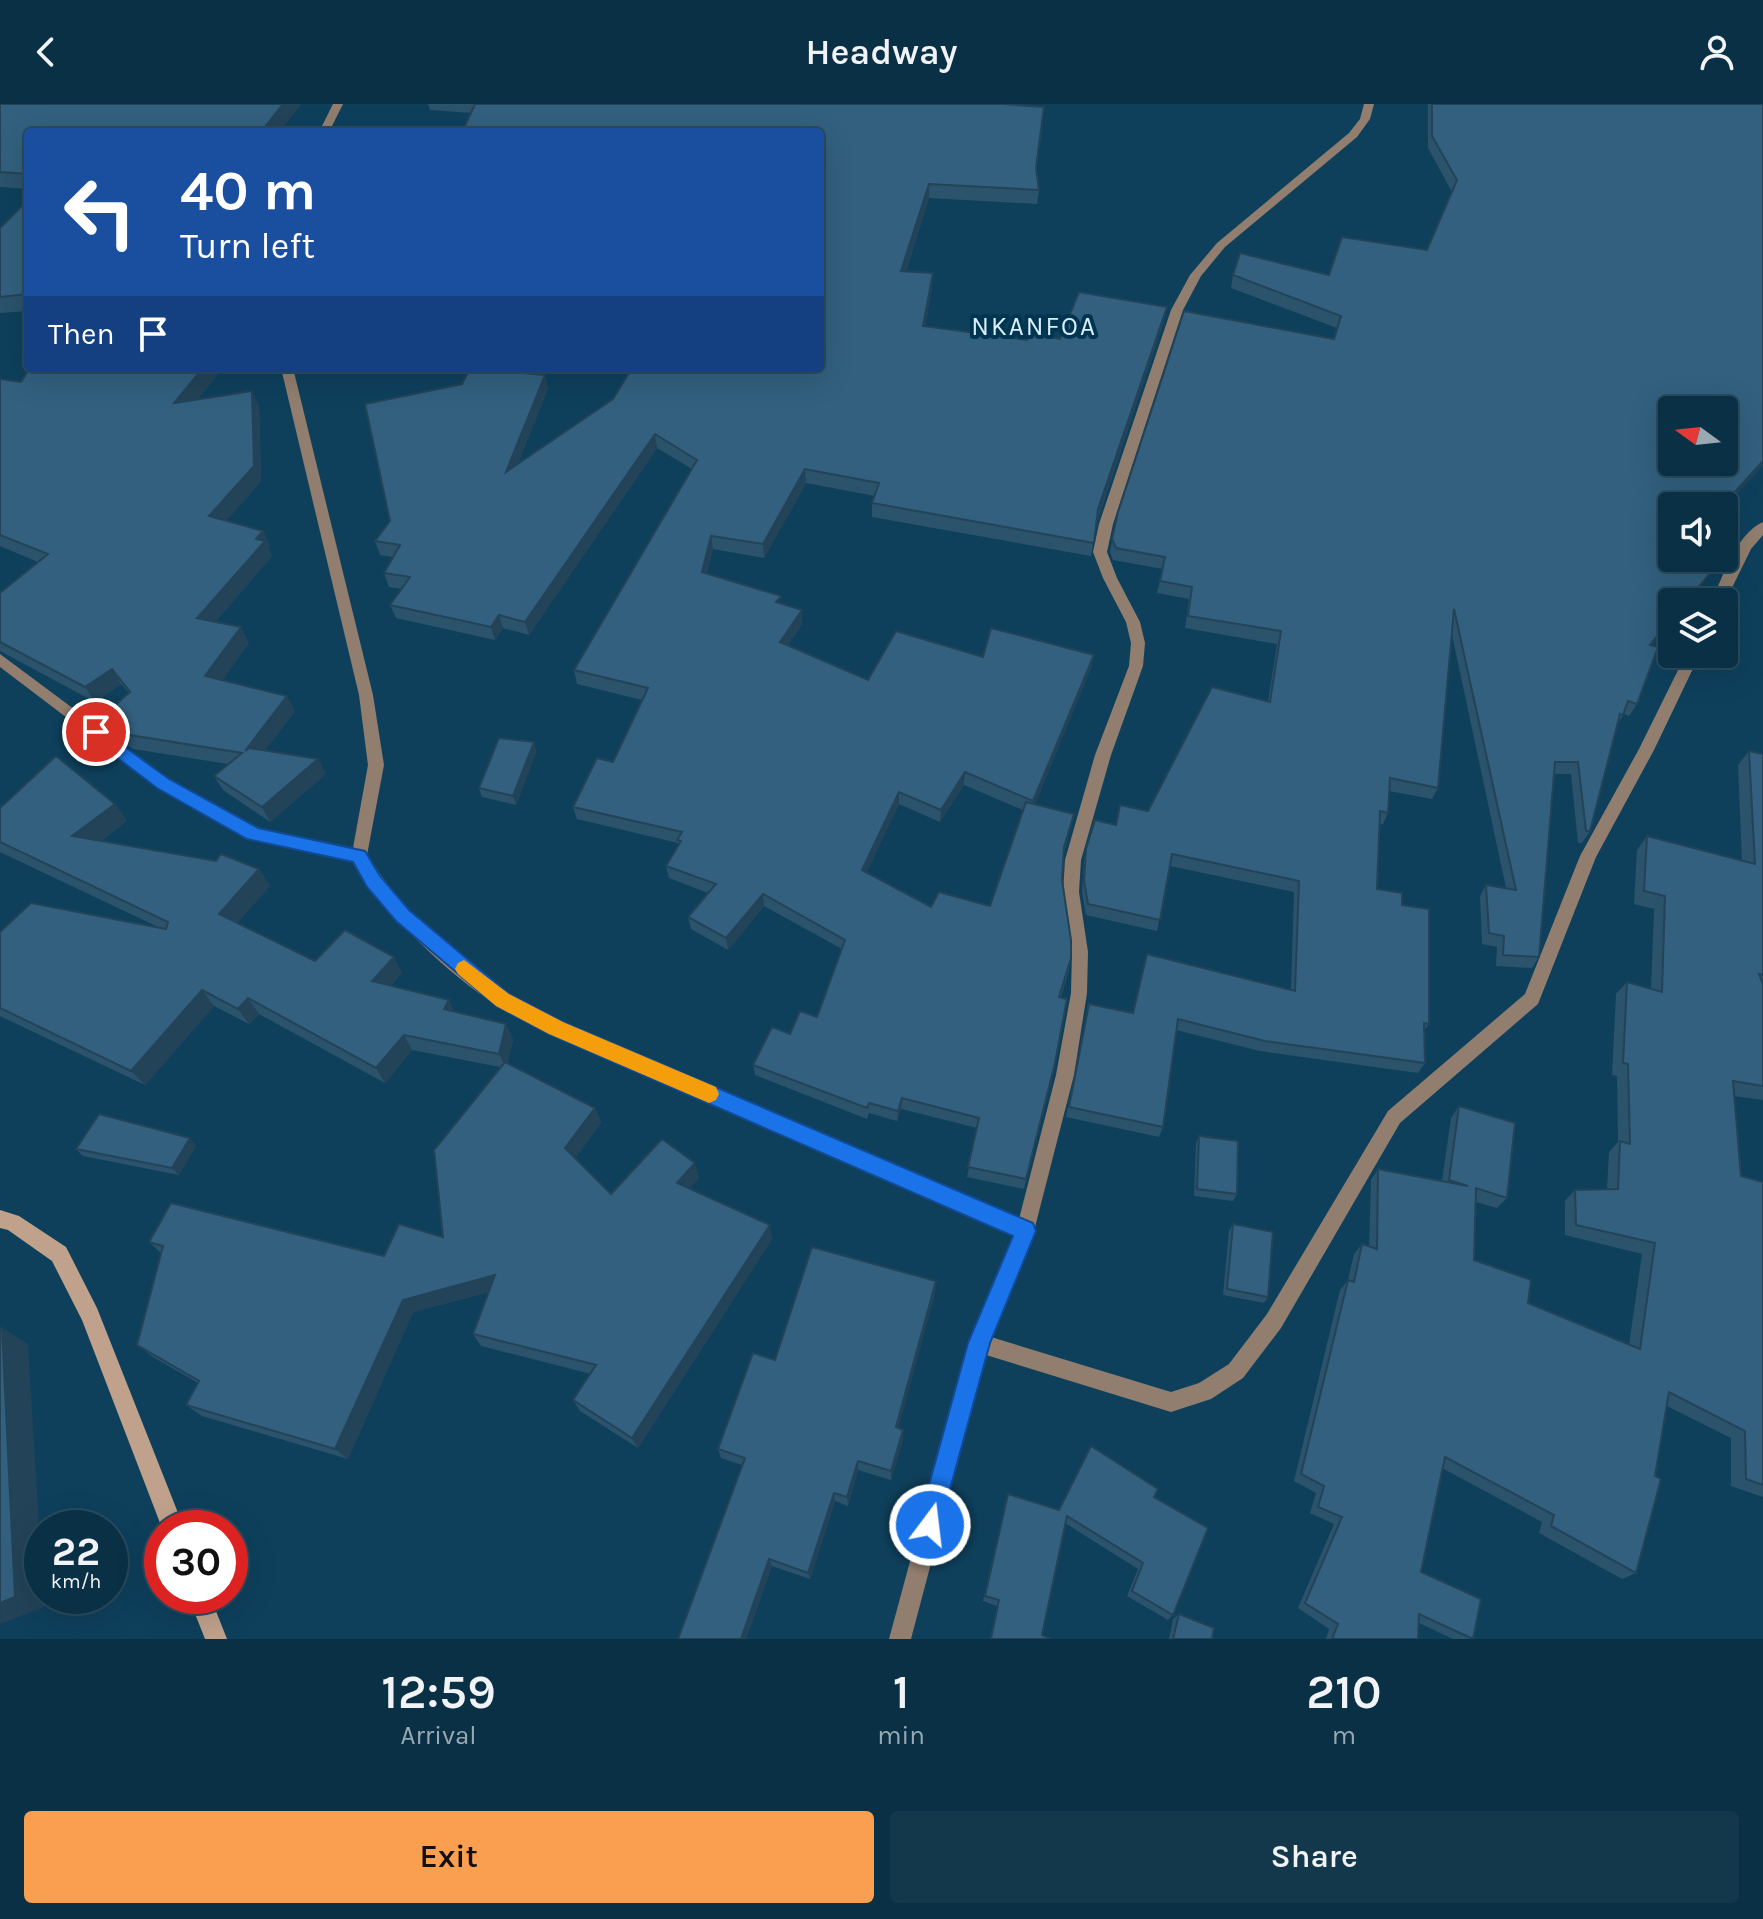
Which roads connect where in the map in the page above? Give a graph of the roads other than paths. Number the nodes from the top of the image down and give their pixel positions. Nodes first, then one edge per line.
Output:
1 (338, 104) edge
2 (1369, 104) edge
3 (326, 128) edge
4 (288, 372) edge
5 (1763, 527) edge
6 (1725, 588) edge
7 (0, 659) edge
8 (1686, 668) edge
9 (359, 856) junction
10 (0, 1219) edge
11 (1025, 1231) junction
12 (979, 1343) junction
13 (166, 1510) edge
14 (206, 1614) edge
15 (216, 1639) edge
16 (900, 1639) edge

1 - 3 street
2 - 11 street
4 - 9 street
5 - 6 street
7 - 9 street
8 - 12 street
9 - 11 street
10 - 13 street
11 - 12 street
12 - 16 street
14 - 15 street

